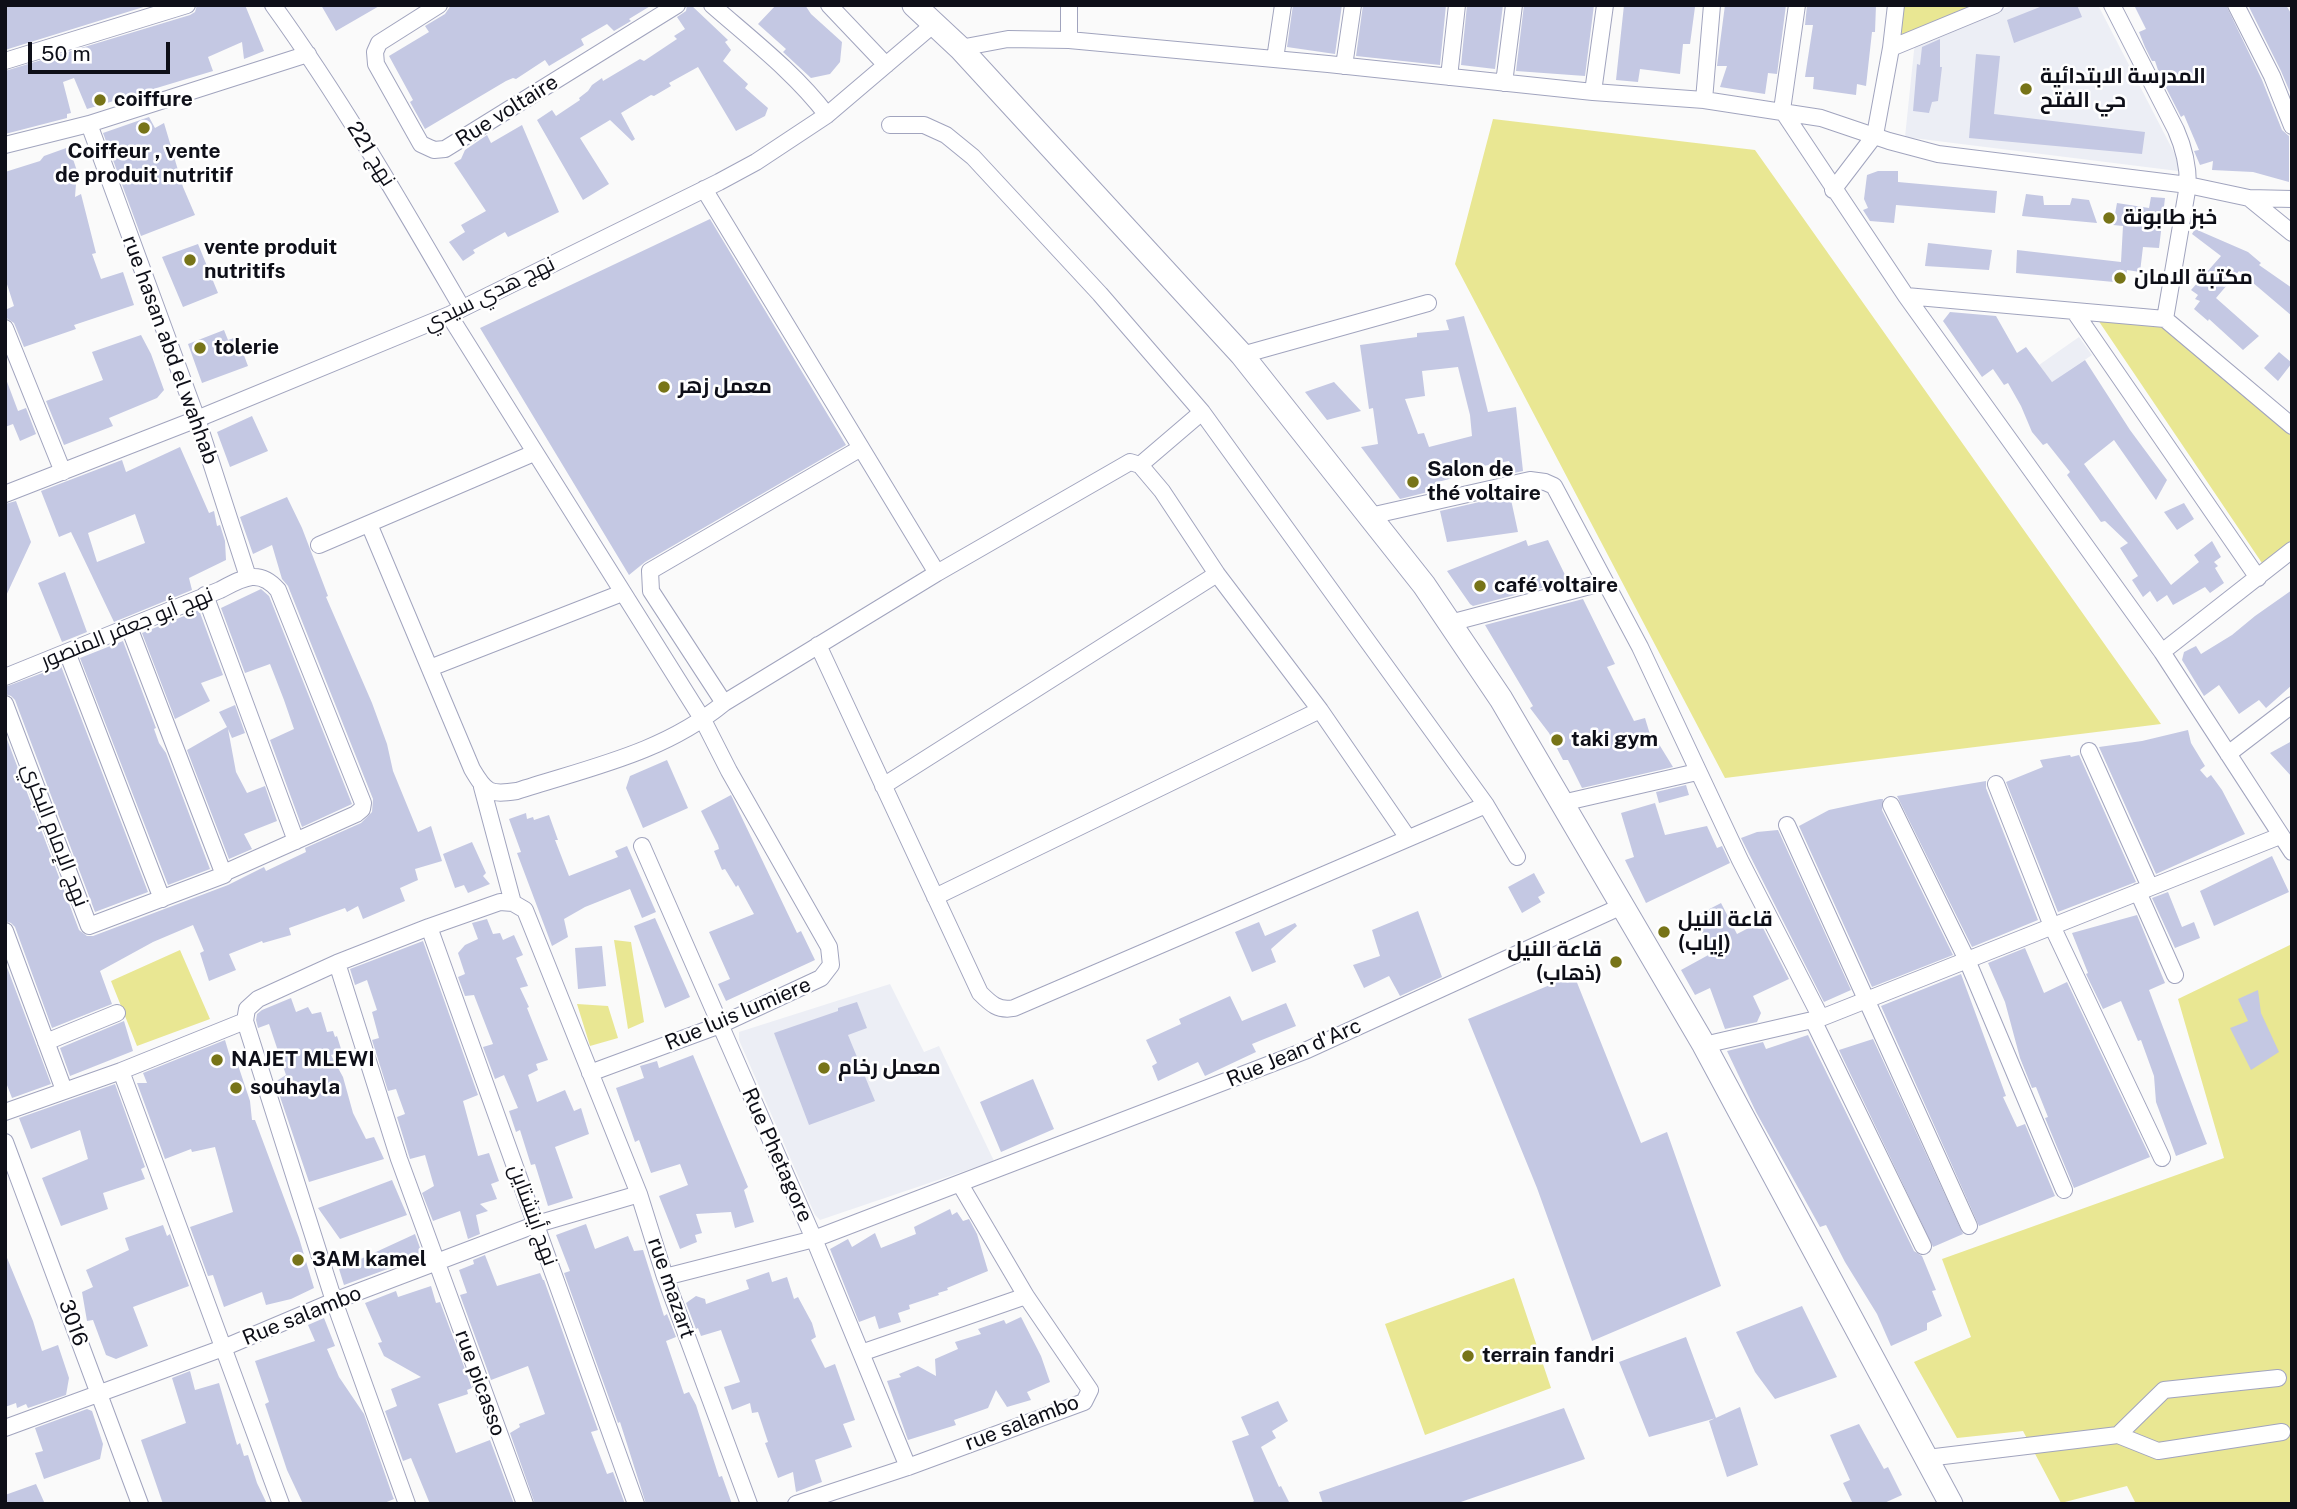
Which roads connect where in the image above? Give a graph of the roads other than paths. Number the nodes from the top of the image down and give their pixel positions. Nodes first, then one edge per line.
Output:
1 (187, 5) edge
2 (273, 5) edge
3 (439, 5) edge
4 (677, 5) edge
5 (712, 5) edge
6 (829, 5) edge
7 (914, 5) edge
8 (1069, 5) edge
9 (1283, 5) edge
10 (1353, 5) edge
11 (1457, 5) edge
12 (1514, 5) edge
13 (1605, 5) edge
14 (1712, 5) edge
15 (1797, 5) edge
16 (1896, 5) edge
17 (1995, 5) edge
18 (2112, 5) edge
19 (2236, 5) edge
20 (934, 24) junction
21 (1069, 40) junction
22 (960, 48) junction
23 (1891, 48) junction
24 (309, 54) junction
25 (1275, 59) junction
26 (5, 61) edge
27 (886, 65) junction
28 (1344, 66) junction
29 (1449, 77) junction
30 (1504, 83) junction
31 (1593, 92) junction
32 (1704, 100) junction
33 (1782, 110) junction
34 (827, 115) junction
35 (89, 124) junction
36 (890, 125) dead end
37 (2292, 126) edge
38 (1875, 135) junction
39 (5, 145) edge
40 (2188, 185) junction
41 (704, 189) junction
42 (1833, 190) junction
43 (2249, 198) junction
44 (2292, 199) edge
45 (2292, 233) edge
46 (1906, 296) junction
47 (1428, 303) dead end
48 (2074, 311) junction
49 (456, 312) junction
50 (2165, 319) junction
51 (5, 328) edge
52 (1242, 355) junction
53 (1202, 412) junction
54 (197, 419) junction
55 (2292, 426) edge
56 (861, 448) junction
57 (534, 453) junction
58 (1140, 464) junction
59 (62, 472) junction
60 (5, 494) edge
61 (1370, 516) junction
62 (369, 524) junction
63 (319, 545) dead end
64 (2292, 550) edge
65 (937, 573) junction
66 (1217, 574) junction
67 (248, 577) junction
68 (2258, 578) junction
69 (1605, 582) junction
70 (622, 593) junction
71 (205, 595) junction
72 (1450, 623) junction
73 (129, 627) junction
74 (818, 645) junction
75 (67, 652) junction
76 (2162, 652) junction
77 (430, 668) junction
78 (5, 677) edge
79 (724, 703) junction
80 (5, 704) edge
81 (2292, 705) edge
82 (1320, 710) junction
83 (703, 720) junction
84 (2089, 751) dead end
85 (2228, 754) junction
86 (1698, 772) junction
87 (1996, 784) dead end
88 (883, 786) junction
89 (482, 787) junction
90 (1562, 803) junction
91 (1486, 805) junction
92 (1891, 805) dead end
93 (1787, 825) dead end
94 (2280, 836) junction
95 (1408, 838) junction
96 (296, 841) junction
97 (642, 846) dead end
98 (2292, 852) edge
99 (1517, 857) dead end
100 (224, 875) junction
101 (2144, 890) junction
102 (935, 897) junction
103 (162, 899) junction
104 (513, 903) junction
105 (1622, 906) junction
106 (2052, 926) junction
107 (429, 927) junction
108 (5, 931) edge
109 (1967, 960) junction
110 (337, 963) junction
111 (2175, 975) dead end
112 (1865, 1000) junction
113 (117, 1013) dead end
114 (1817, 1019) junction
115 (244, 1021) junction
116 (720, 1025) junction
117 (46, 1042) junction
118 (1704, 1045) junction
119 (121, 1071) junction
120 (590, 1073) junction
121 (64, 1090) junction
122 (5, 1112) edge
123 (5, 1142) edge
124 (2162, 1158) dead end
125 (960, 1184) junction
126 (2064, 1190) dead end
127 (639, 1194) junction
128 (537, 1224) junction
129 (1969, 1226) dead end
130 (814, 1239) junction
131 (1923, 1246) dead end
132 (436, 1263) junction
133 (665, 1277) junction
134 (1026, 1296) junction
135 (334, 1301) junction
136 (223, 1348) junction
137 (861, 1353) junction
138 (2278, 1378) dead end
139 (99, 1392) junction
140 (5, 1427) edge
141 (2282, 1432) dead end
142 (2118, 1435) junction
143 (1927, 1458) junction
144 (908, 1467) junction
145 (140, 1504) edge
146 (281, 1504) edge
147 (407, 1504) edge
148 (525, 1504) edge
149 (636, 1504) edge
150 (749, 1504) edge
151 (796, 1504) edge
152 (1951, 1504) edge

1 - 26 street
2 - 24 street, نهج 221
3 - 4 street, Rue voltaire
5 - 34 street
6 - 27 street
7 - 20 main road
8 - 21 street
9 - 25 street
10 - 28 street
11 - 29 street
12 - 30 street
13 - 31 street
14 - 32 street
15 - 33 street
16 - 23 street
17 - 23 street
18 - 40 street
19 - 37 street
20 - 22 main road
20 - 27 street, نهج هدي سيدي
21 - 22 street
21 - 25 street
22 - 52 main road
23 - 38 street
24 - 35 street
24 - 49 street, نهج 221
25 - 28 street
27 - 34 street, نهج هدي سيدي
28 - 29 street
29 - 30 street
30 - 31 street
31 - 32 street
32 - 33 street
33 - 38 street
33 - 42 street
34 - 41 street, نهج هدي سيدي
35 - 39 street
35 - 54 street, rue hasan abd el wahhab
36 - 53 street
38 - 40 street
38 - 42 street
40 - 43 street
40 - 50 street
41 - 49 street, نهج هدي سيدي
41 - 56 street
42 - 46 street
43 - 44 street
43 - 45 street
46 - 48 street
46 - 76 street
47 - 52 street
48 - 50 street
48 - 68 street
49 - 54 street, نهج هدي سيدي
49 - 57 street, نهج 221
50 - 55 street
51 - 59 street
52 - 61 main road
53 - 58 street
53 - 91 street
54 - 59 street, نهج هدي سيدي
54 - 67 street, rue hasan abd el wahhab
56 - 65 street
56 - 79 street
57 - 62 street
57 - 70 street, نهج 221
58 - 65 street
58 - 66 street
59 - 60 street, نهج هدي سيدي
61 - 69 street
61 - 72 main road
62 - 63 street
62 - 77 street, rue mazart
64 - 68 street
65 - 74 street
66 - 82 street
66 - 88 street
67 - 71 street, نهج أبو جعفر المنصور
67 - 96 street
68 - 76 street
69 - 72 street
69 - 86 street
70 - 77 street
70 - 83 street, Rue luis lumiere
71 - 73 street, نهج أبو جعفر المنصور
71 - 96 street
72 - 90 main road
73 - 75 street, نهج أبو جعفر المنصور
73 - 100 street
74 - 79 street
74 - 88 street
75 - 78 street, نهج أبو جعفر المنصور
75 - 103 street
76 - 85 street
77 - 89 street, rue mazart
79 - 83 street
80 - 103 street, نهج الإمام البكري
81 - 85 street
82 - 95 street
82 - 102 street
83 - 89 street
83 - 116 street, Rue luis lumiere
84 - 101 street
85 - 94 street
86 - 90 street
86 - 114 street
87 - 106 street
88 - 102 street
89 - 104 street, rue mazart
90 - 105 main road
91 - 95 street
91 - 99 street
92 - 109 street
93 - 112 street
94 - 98 street
94 - 101 street
95 - 102 street
96 - 100 street
97 - 116 street, Rue Phetagore
100 - 103 street
101 - 106 street
101 - 111 street
104 - 107 street
104 - 120 street, rue mazart
105 - 118 main road
105 - 125 street, Rue Jean d'Arc
106 - 109 street
106 - 124 street
107 - 110 street
107 - 128 street, نهج أينشتاين
108 - 117 street
109 - 112 street
109 - 126 street
110 - 115 street
110 - 132 street, rue picasso
112 - 114 street
112 - 129 street
113 - 117 street
114 - 118 street
114 - 131 street
115 - 119 street
115 - 135 street
116 - 120 street, Rue luis lumiere
116 - 130 street, Rue Phetagore
117 - 121 street
118 - 143 main road
119 - 121 street
119 - 136 street
120 - 127 street, rue mazart
121 - 122 street
123 - 139 street, 3016
125 - 130 street, Rue Jean d'Arc
125 - 134 street, rue salambo
127 - 128 street, Rue salambo
127 - 133 street, rue mazart
128 - 132 street, Rue salambo
128 - 149 street, نهج أينشتاين
130 - 133 street, Rue Jean d'Arc
130 - 137 street, Rue Phetagore
132 - 135 street, Rue salambo
132 - 148 street, rue picasso
133 - 150 street, rue mazart
134 - 137 street
134 - 144 street, rue salambo
135 - 136 street, Rue salambo
135 - 147 street
136 - 139 street, Rue salambo
136 - 146 street
137 - 144 street, Rue Phetagore
138 - 142 street
139 - 140 street, Rue salambo
139 - 145 street, 3016
141 - 142 street
142 - 143 street
143 - 152 main road
144 - 151 street, rue salambo

